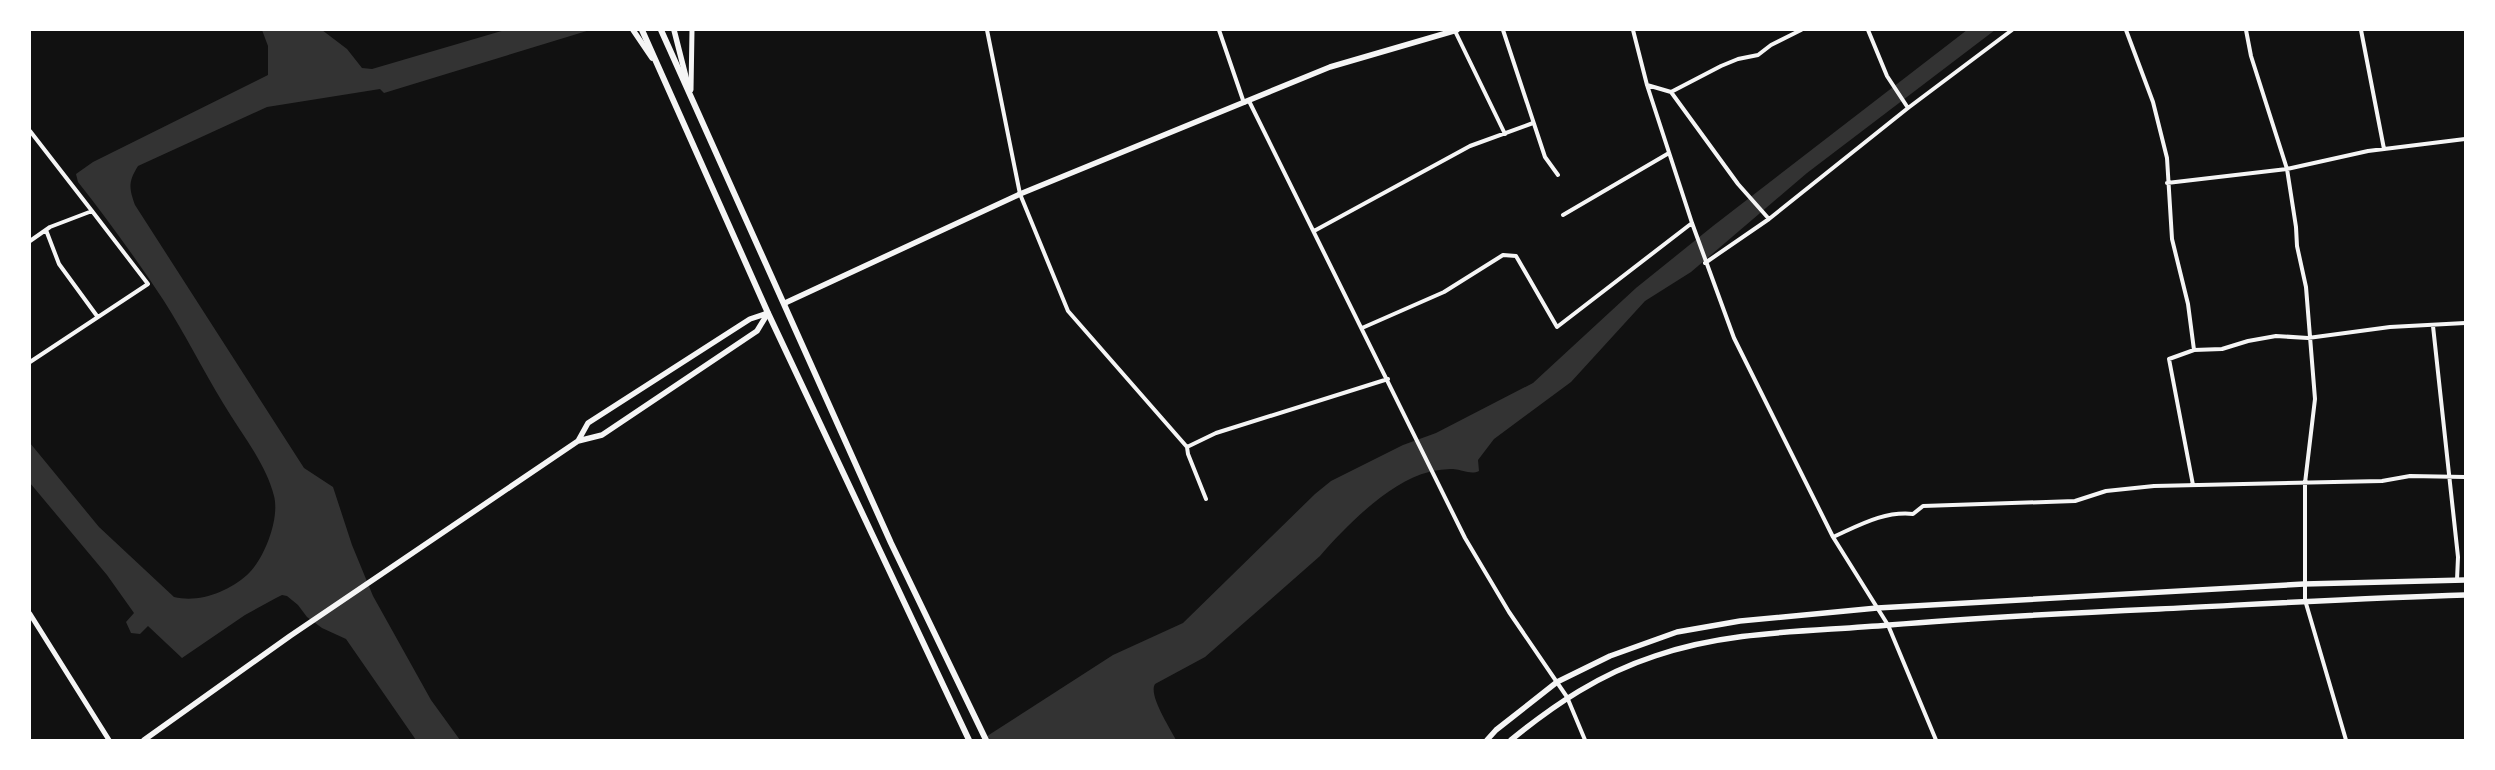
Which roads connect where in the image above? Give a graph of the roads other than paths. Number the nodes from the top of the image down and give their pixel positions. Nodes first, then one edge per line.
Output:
1 (633, 30) edge
2 (642, 30) edge
3 (661, 30) edge
4 (674, 30) edge
5 (692, 30) edge
6 (987, 30) edge
7 (1219, 30) edge
8 (1456, 30) edge
9 (1503, 30) edge
10 (1633, 30) edge
11 (1800, 30) edge
12 (1868, 30) edge
13 (2012, 30) edge
14 (2126, 30) edge
15 (2246, 30) edge
16 (2361, 30) edge
17 (1448, 31) edge
18 (655, 61) junction
19 (1648, 85) junction
20 (1671, 92) junction
21 (690, 93) junction
22 (1247, 102) junction
23 (1907, 106) junction
24 (1533, 123) junction
25 (30, 131) edge
26 (1505, 134) junction
27 (2465, 139) edge
28 (2384, 149) junction
29 (1669, 153) junction
30 (2287, 169) junction
31 (1558, 175) dead end
32 (2167, 183) junction
33 (1020, 194) junction
34 (92, 211) junction
35 (1563, 215) dead end
36 (1769, 218) junction
37 (1692, 223) junction
38 (46, 230) junction
39 (1314, 231) junction
40 (30, 241) edge
41 (1705, 263) junction
42 (785, 303) junction
43 (768, 312) junction
44 (97, 316) junction
45 (2465, 323) edge
46 (2433, 326) junction
47 (1362, 328) junction
48 (2308, 338) junction
49 (2194, 350) junction
50 (30, 362) edge
51 (1388, 379) junction
52 (578, 441) junction
53 (1187, 447) junction
54 (2449, 477) junction
55 (2465, 477) edge
56 (2305, 483) junction
57 (2193, 485) junction
58 (1206, 499) dead end
59 (1834, 537) junction
60 (2457, 580) junction
61 (2465, 580) edge
62 (2304, 584) junction
63 (2465, 595) edge
64 (2305, 600) junction
65 (1877, 608) junction
66 (30, 614) edge
67 (1888, 625) junction
68 (1557, 682) junction
69 (1567, 697) junction
70 (109, 740) edge
71 (144, 740) edge
72 (969, 740) edge
73 (986, 740) edge
74 (1486, 740) edge
75 (1511, 740) edge
76 (1585, 740) edge
77 (1936, 740) edge
78 (2346, 740) edge

1 - 18 main road
2 - 18 main road
3 - 21 main road
4 - 21 main road
5 - 21 street
6 - 33 street
7 - 22 street
8 - 17 main road
8 - 26 street
9 - 24 street
10 - 19 street
11 - 20 street
12 - 23 street
13 - 23 street
14 - 32 street
15 - 30 street
16 - 28 street
17 - 22 main road
18 - 43 main road
19 - 20 street
19 - 29 street
20 - 36 street
21 - 42 main road
22 - 33 main road
22 - 39 street
23 - 36 street
24 - 26 street
24 - 31 street
25 - 34 street
26 - 39 street
27 - 28 street
28 - 30 street
29 - 35 street
29 - 37 street
30 - 32 street
30 - 48 street
32 - 49 street
33 - 42 main road
33 - 53 street
34 - 38 street
34 - 44 street
36 - 41 street
37 - 41 street
37 - 47 street
38 - 40 street
38 - 44 street
39 - 47 street
41 - 59 street
42 - 73 main road
43 - 52 main road
43 - 52 main road
43 - 72 main road
44 - 50 street
45 - 46 street
46 - 48 street
46 - 54 street
47 - 51 street
48 - 49 street
48 - 56 street
49 - 57 street
51 - 53 street
51 - 68 street
52 - 71 main road
53 - 58 street
54 - 55 street
54 - 56 street
54 - 60 street
56 - 57 street
56 - 62 street
57 - 59 street
59 - 65 street
60 - 61 main road
60 - 62 main road
62 - 64 street
62 - 65 main road
63 - 64 main road
64 - 67 main road
64 - 78 street
65 - 67 street
65 - 68 main road
66 - 70 street
67 - 69 main road
67 - 77 street
68 - 69 street
68 - 74 main road
69 - 75 main road
69 - 76 street

